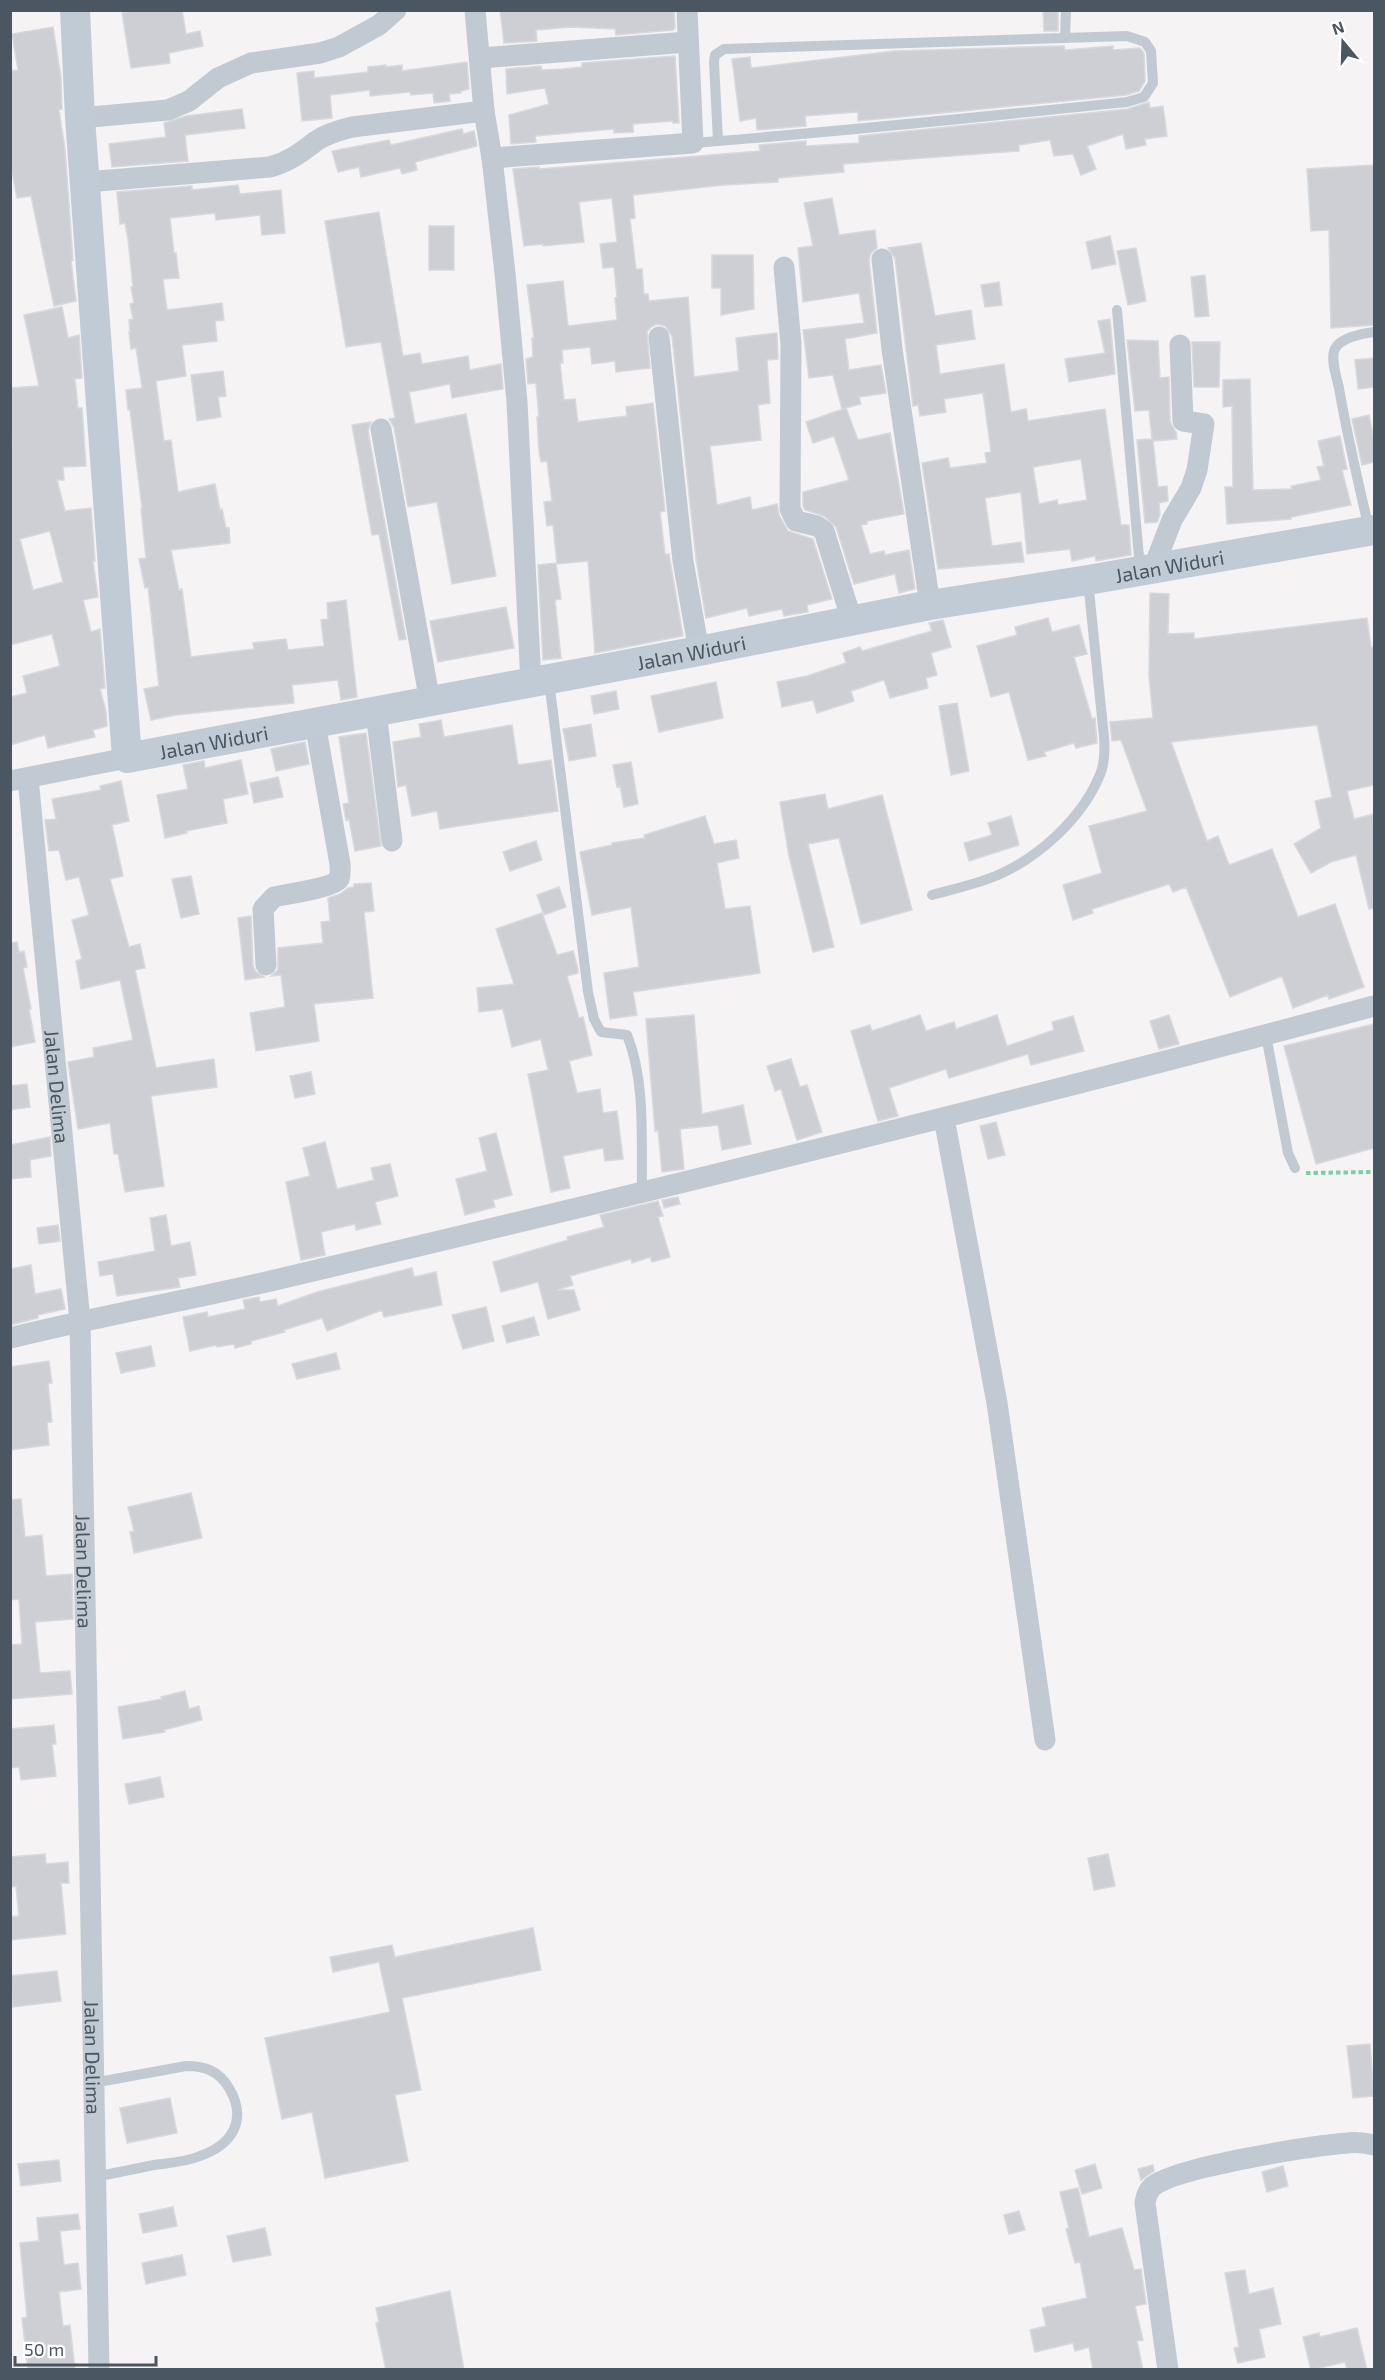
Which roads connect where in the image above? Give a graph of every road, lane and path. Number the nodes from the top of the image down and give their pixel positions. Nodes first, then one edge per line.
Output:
1 (75, 10) edge
2 (396, 10) edge
3 (475, 10) edge
4 (687, 10) edge
5 (1066, 10) edge
6 (1065, 38) junction
7 (688, 42) junction
8 (480, 58) junction
9 (484, 111) junction
10 (80, 118) junction
11 (718, 141) junction
12 (693, 143) junction
13 (492, 158) junction
14 (86, 182) junction
15 (882, 259) dead end
16 (784, 267) dead end
17 (1117, 310) dead end
18 (1374, 332) edge
19 (658, 337) dead end
20 (1180, 345) dead end
21 (381, 429) dead end
22 (1372, 531) edge
23 (1147, 570) junction
24 (1088, 580) junction
25 (930, 605) junction
26 (852, 621) junction
27 (699, 651) junction
28 (540, 681) junction
29 (430, 702) junction
30 (376, 712) junction
31 (315, 723) junction
32 (127, 758) junction
33 (20, 780) edge
34 (392, 841) dead end
35 (932, 895) dead end
36 (266, 965) dead end
37 (1374, 1006) edge
38 (1266, 1035) junction
39 (944, 1118) junction
40 (1295, 1168) joint
41 (1374, 1172) edge
42 (642, 1191) junction
43 (80, 1321) junction
44 (10, 1338) edge
45 (1045, 1740) dead end
46 (93, 2083) junction
47 (1374, 2145) edge
48 (95, 2177) junction
49 (99, 2370) edge
50 (1168, 2370) edge

1 - 10 main road
2 - 10 street
3 - 8 street
4 - 7 street
5 - 6 lane
6 - 11 lane
6 - 11 lane
7 - 8 street
7 - 12 street
8 - 9 street
9 - 13 street
9 - 14 street
10 - 14 main road
11 - 12 lane
12 - 13 street
13 - 28 street
14 - 32 main road
15 - 25 street
16 - 26 street
17 - 23 lane
18 - 22 lane
19 - 27 street
20 - 23 street
21 - 29 street
22 - 23 main road, Jalan Widuri
23 - 24 main road, Jalan Widuri
24 - 25 main road, Jalan Widuri
24 - 35 lane
25 - 26 main road, Jalan Widuri
26 - 27 main road, Jalan Widuri
27 - 28 main road, Jalan Widuri
28 - 29 main road, Jalan Widuri
28 - 42 lane
29 - 30 main road, Jalan Widuri
30 - 31 main road, Jalan Widuri
30 - 34 street
31 - 32 main road, Jalan Widuri
31 - 36 street
32 - 33 street, Jalan Widuri
33 - 43 street, Jalan Delima
37 - 38 street
38 - 39 street
38 - 40 lane
39 - 42 street
39 - 45 street
40 - 41 path
42 - 43 street
43 - 44 street
43 - 46 street, Jalan Delima
46 - 48 street, Jalan Delima
46 - 48 lane
47 - 50 street
48 - 49 street, Jalan Delima

